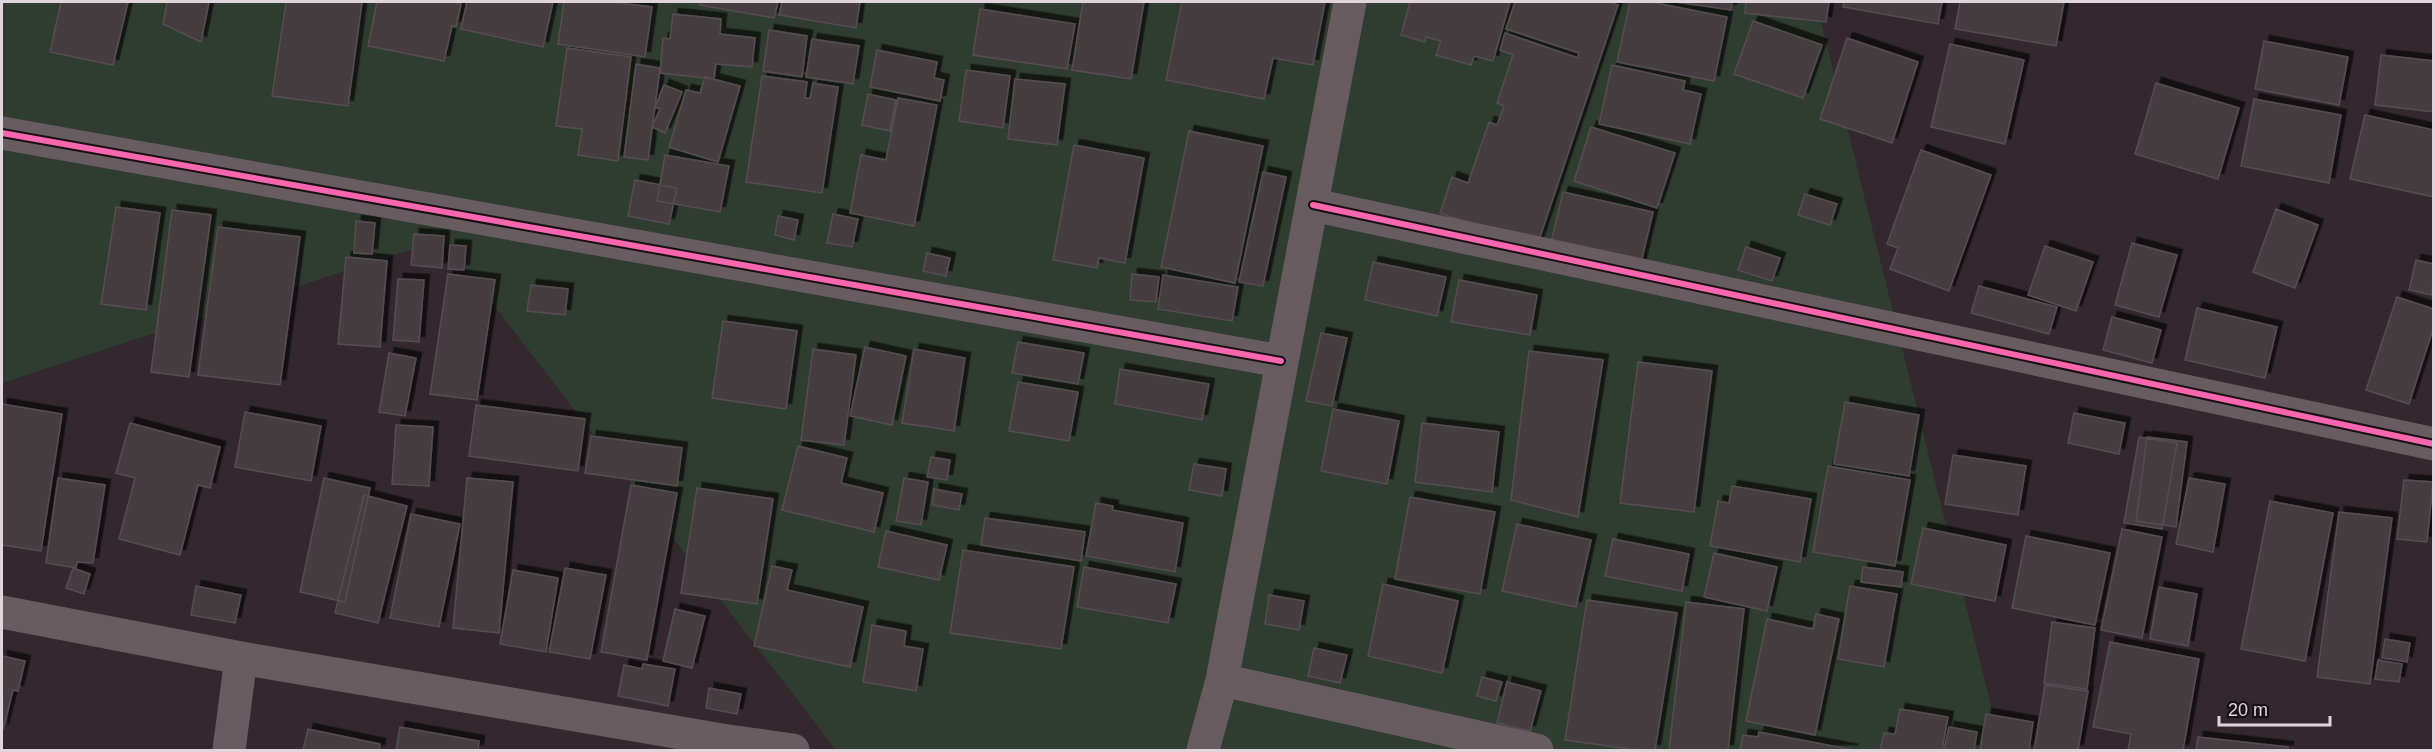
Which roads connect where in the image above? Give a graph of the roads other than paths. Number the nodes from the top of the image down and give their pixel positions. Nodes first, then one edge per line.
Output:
1 (1350, 2) edge
2 (2, 133) edge
3 (1313, 205) junction
4 (1281, 361) junction
5 (2433, 444) edge
6 (2, 612) edge
7 (241, 658) junction
8 (1222, 680) junction
9 (727, 746) edge
10 (229, 750) edge
11 (793, 750) edge
12 (1203, 750) edge
13 (1537, 750) edge

1 - 3 street
2 - 4 street
3 - 4 street
3 - 5 street
4 - 8 street
6 - 7 street
7 - 9 street
7 - 10 street
8 - 12 street
8 - 13 street
9 - 11 street

